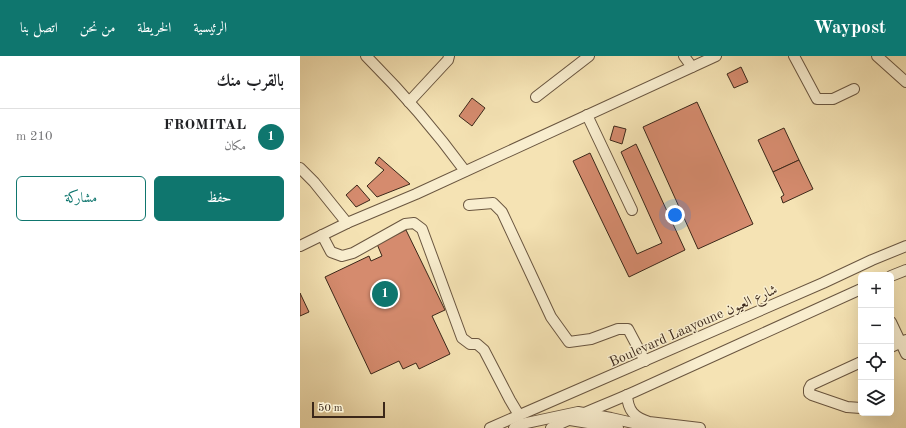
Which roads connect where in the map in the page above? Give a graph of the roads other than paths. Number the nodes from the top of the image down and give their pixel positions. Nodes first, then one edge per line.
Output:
1 (366, 56) edge
2 (449, 56) edge
3 (589, 56) edge
4 (684, 56) edge
5 (716, 56) edge
6 (794, 56) edge
7 (877, 56) edge
8 (692, 67) junction
9 (906, 82) edge
10 (854, 89) dead end
11 (536, 97) dead end
12 (408, 102) junction
13 (587, 115) junction
14 (300, 168) edge
15 (465, 171) junction
16 (469, 205) dead end
17 (632, 210) dead end
18 (347, 223) junction
19 (322, 235) junction
20 (300, 246) edge
21 (906, 246) edge
22 (906, 270) edge
23 (894, 275) edge
24 (858, 290) edge
25 (894, 330) edge
26 (899, 343) edge
27 (906, 354) edge
28 (645, 360) junction
29 (858, 363) edge
30 (627, 395) junction
31 (858, 408) edge
32 (587, 413) junction
33 (519, 415) junction
34 (569, 419) junction
35 (490, 428) edge
36 (514, 428) edge
37 (521, 428) edge
38 (551, 428) edge
39 (618, 428) edge
40 (656, 428) edge
41 (700, 428) edge

1 - 12 street
2 - 12 street
3 - 11 street
4 - 8 street
5 - 8 street
6 - 10 street
7 - 9 street
8 - 13 street
12 - 15 street
13 - 15 street
13 - 17 street
14 - 18 street
15 - 18 street
16 - 28 street
18 - 19 street
19 - 20 street
19 - 33 street
21 - 28 street, Boulevard Laayoune شارع العيون
22 - 23 street
24 - 30 street
25 - 26 street
26 - 27 street
28 - 33 street, Boulevard Laayoune شارع العيون
29 - 31 street
30 - 32 street
30 - 41 street
32 - 34 street
32 - 36 street
32 - 40 street
33 - 35 street, Boulevard Laayoune شارع العيون
34 - 37 street
34 - 38 street
34 - 39 street

